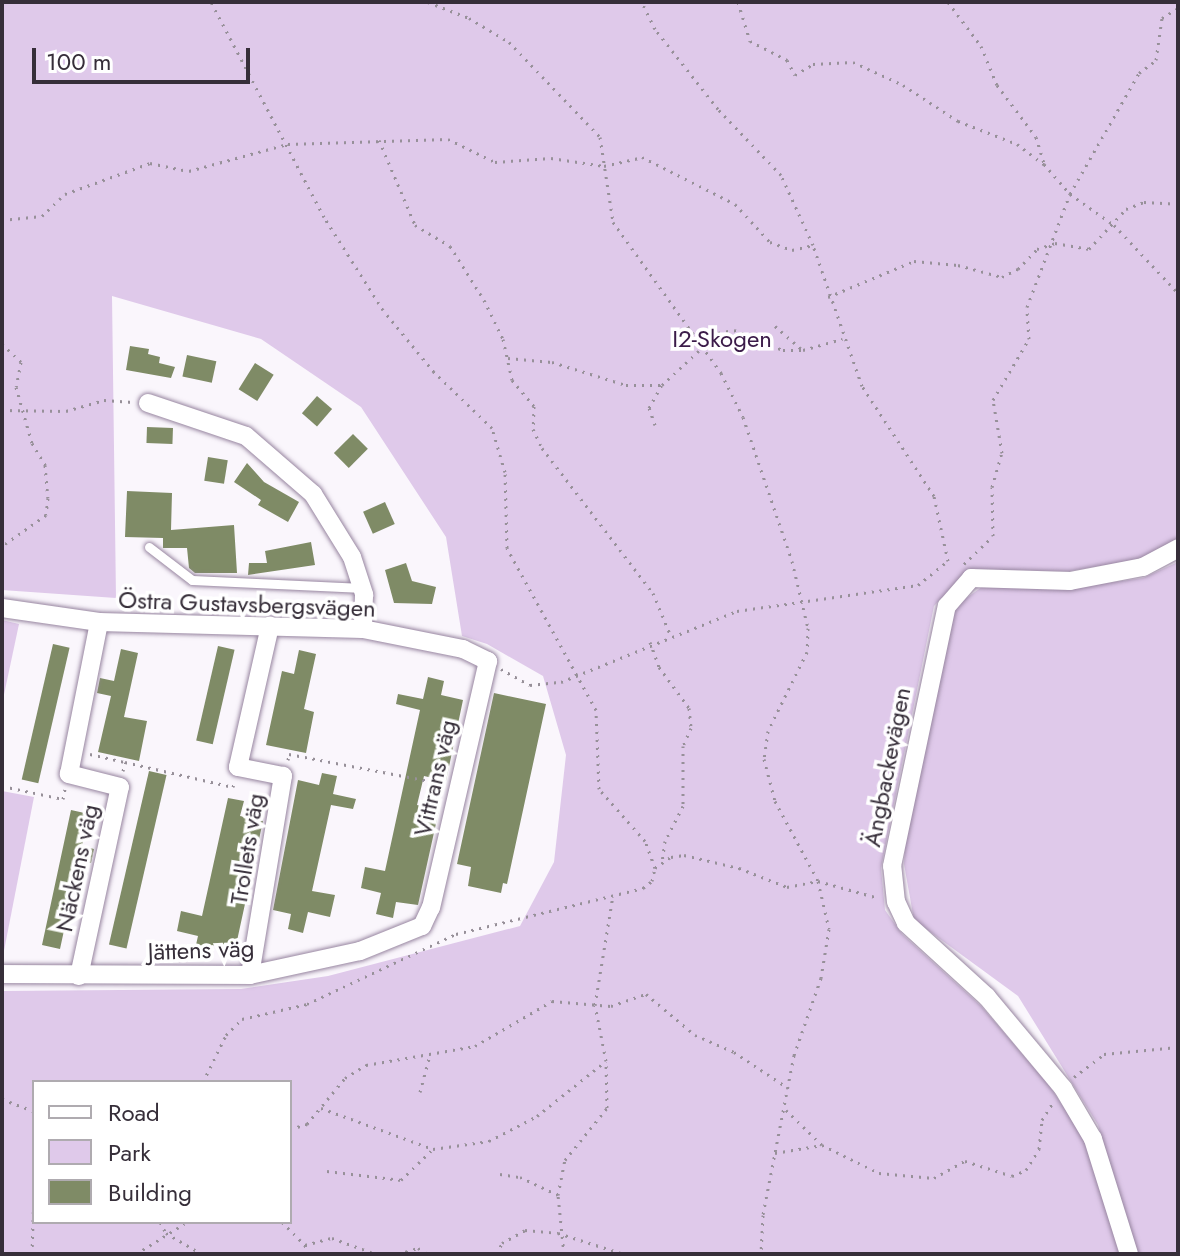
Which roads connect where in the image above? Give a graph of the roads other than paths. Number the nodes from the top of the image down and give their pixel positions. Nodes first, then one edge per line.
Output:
1 (148, 403) road end
2 (149, 547) dead end
3 (1178, 548) edge
4 (363, 588) junction
5 (2, 608) edge
6 (99, 622) junction
7 (270, 626) junction
8 (363, 629) junction
9 (488, 661) joint
10 (431, 907) joint
11 (2, 974) edge
12 (250, 975) junction
13 (79, 976) junction
14 (1129, 1254) edge

1 - 4 street
2 - 4 lane, Östra Gustavsbergsvägen
3 - 14 street, Ängbackevägen
4 - 8 street
5 - 6 street, Östra Gustavsbergsvägen
6 - 7 street, Östra Gustavsbergsvägen
6 - 13 street, Näckens väg
7 - 8 street, Östra Gustavsbergsvägen
7 - 12 street, Trollets väg
8 - 9 street, Östra Gustavsbergsvägen
9 - 10 street, Vittrans väg
10 - 12 street, Jättens väg
11 - 13 street, Jättens väg
12 - 13 street, Jättens väg

